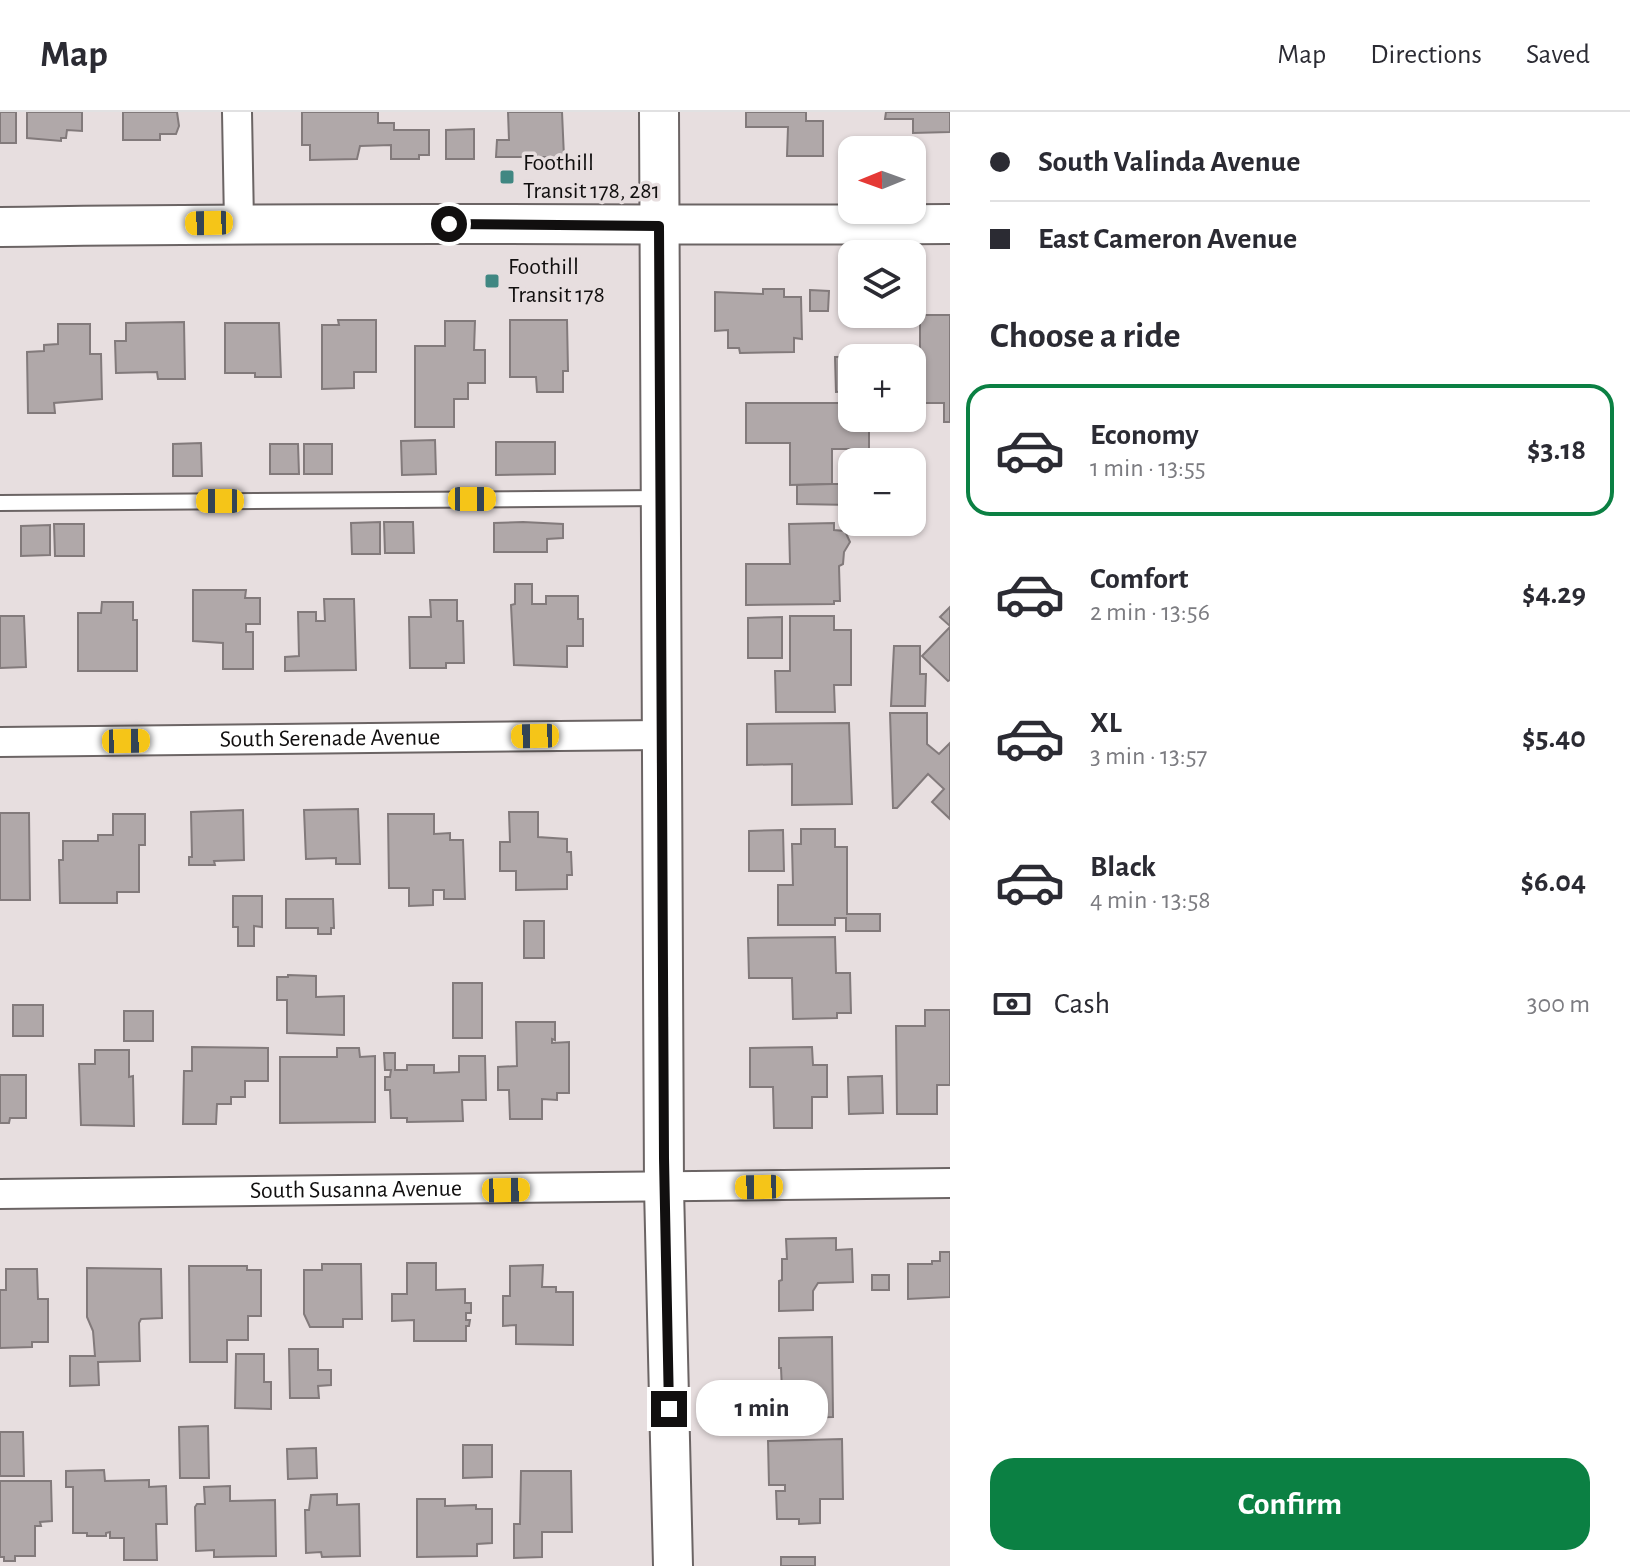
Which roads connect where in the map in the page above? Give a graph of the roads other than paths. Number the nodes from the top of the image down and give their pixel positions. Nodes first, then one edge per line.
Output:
1 (237, 112) edge
2 (659, 112) edge
3 (239, 223) junction
4 (950, 224) edge
5 (659, 226) junction
6 (0, 227) edge
7 (660, 498) junction
8 (0, 503) edge
9 (661, 735) junction
10 (0, 742) edge
11 (950, 1183) edge
12 (664, 1188) junction
13 (0, 1194) edge
14 (673, 1566) edge

1 - 3 street
2 - 5 main road
3 - 5 main road
3 - 6 main road
4 - 5 main road
5 - 7 main road
7 - 8 lane
7 - 9 main road
9 - 10 street, South Serenade Avenue
9 - 12 main road
11 - 12 street, South Susanna Avenue
12 - 13 street, South Susanna Avenue
12 - 14 main road

